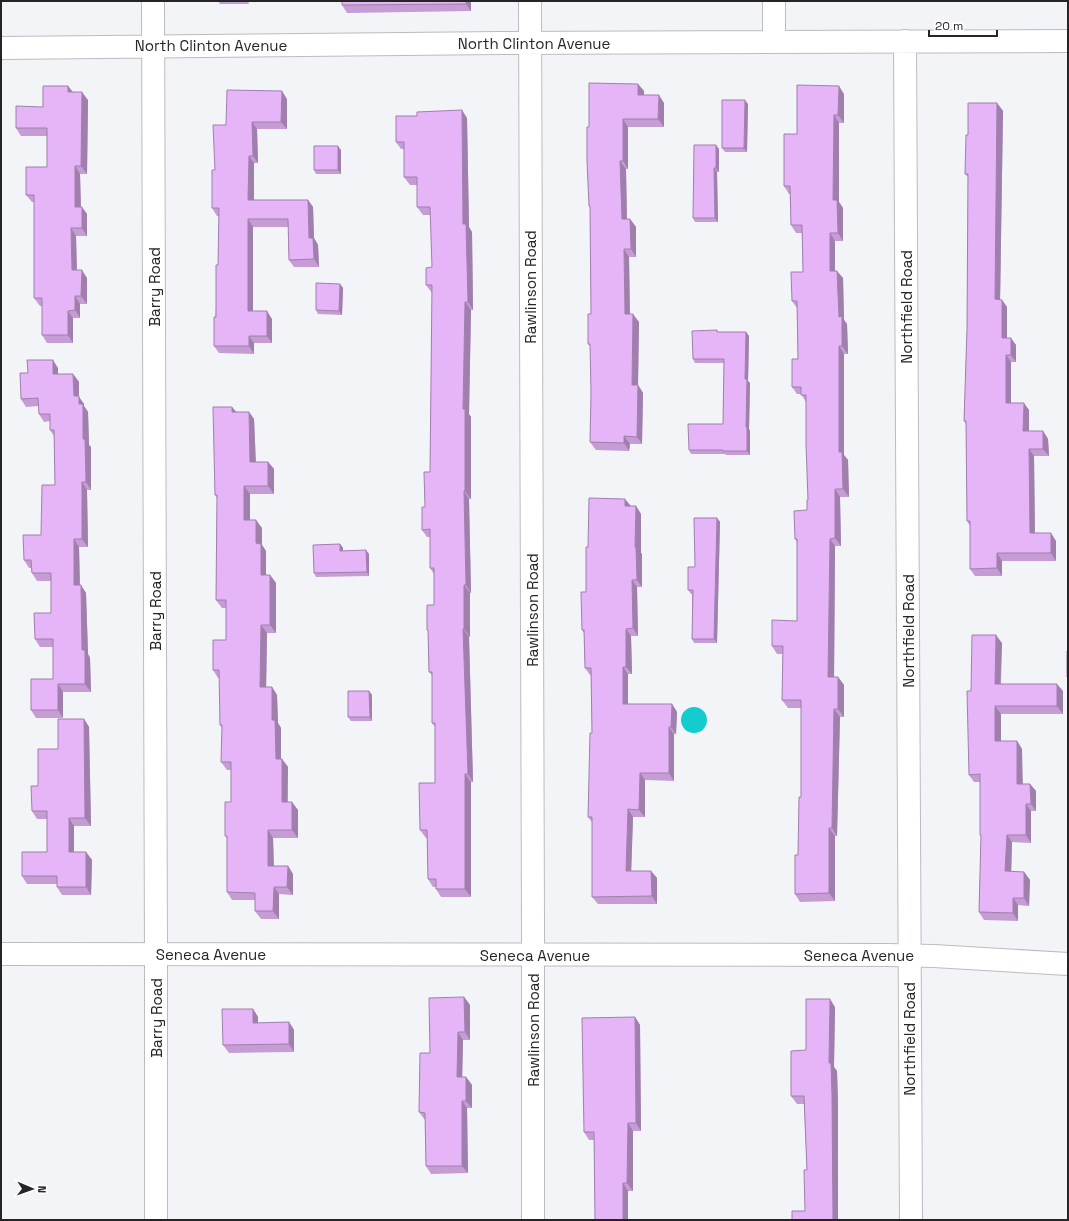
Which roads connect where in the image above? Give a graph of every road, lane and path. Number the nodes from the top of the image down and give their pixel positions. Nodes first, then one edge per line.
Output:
1 (153, 1) edge
2 (530, 1) edge
3 (774, 1) edge
4 (906, 41) junction
5 (1068, 41) edge
6 (774, 42) junction
7 (530, 43) junction
8 (153, 46) junction
9 (1, 48) edge
10 (1, 954) edge
11 (156, 954) junction
12 (533, 955) junction
13 (909, 955) junction
14 (1068, 964) edge
15 (156, 1220) edge
16 (533, 1220) edge
17 (911, 1220) edge

1 - 8 street, Barry Road
2 - 7 street, Rawlinson Road
3 - 6 street
4 - 5 street, North Clinton Avenue
4 - 6 street, North Clinton Avenue
4 - 13 street, Northfield Road
6 - 7 street, North Clinton Avenue
7 - 8 street, North Clinton Avenue
7 - 12 street, Rawlinson Road
8 - 9 street, North Clinton Avenue
8 - 11 street, Barry Road
10 - 11 street, Seneca Avenue
11 - 12 street, Seneca Avenue
11 - 15 street, Barry Road
12 - 13 street, Seneca Avenue
12 - 16 street, Rawlinson Road
13 - 14 street, Seneca Avenue
13 - 17 street, Northfield Road

